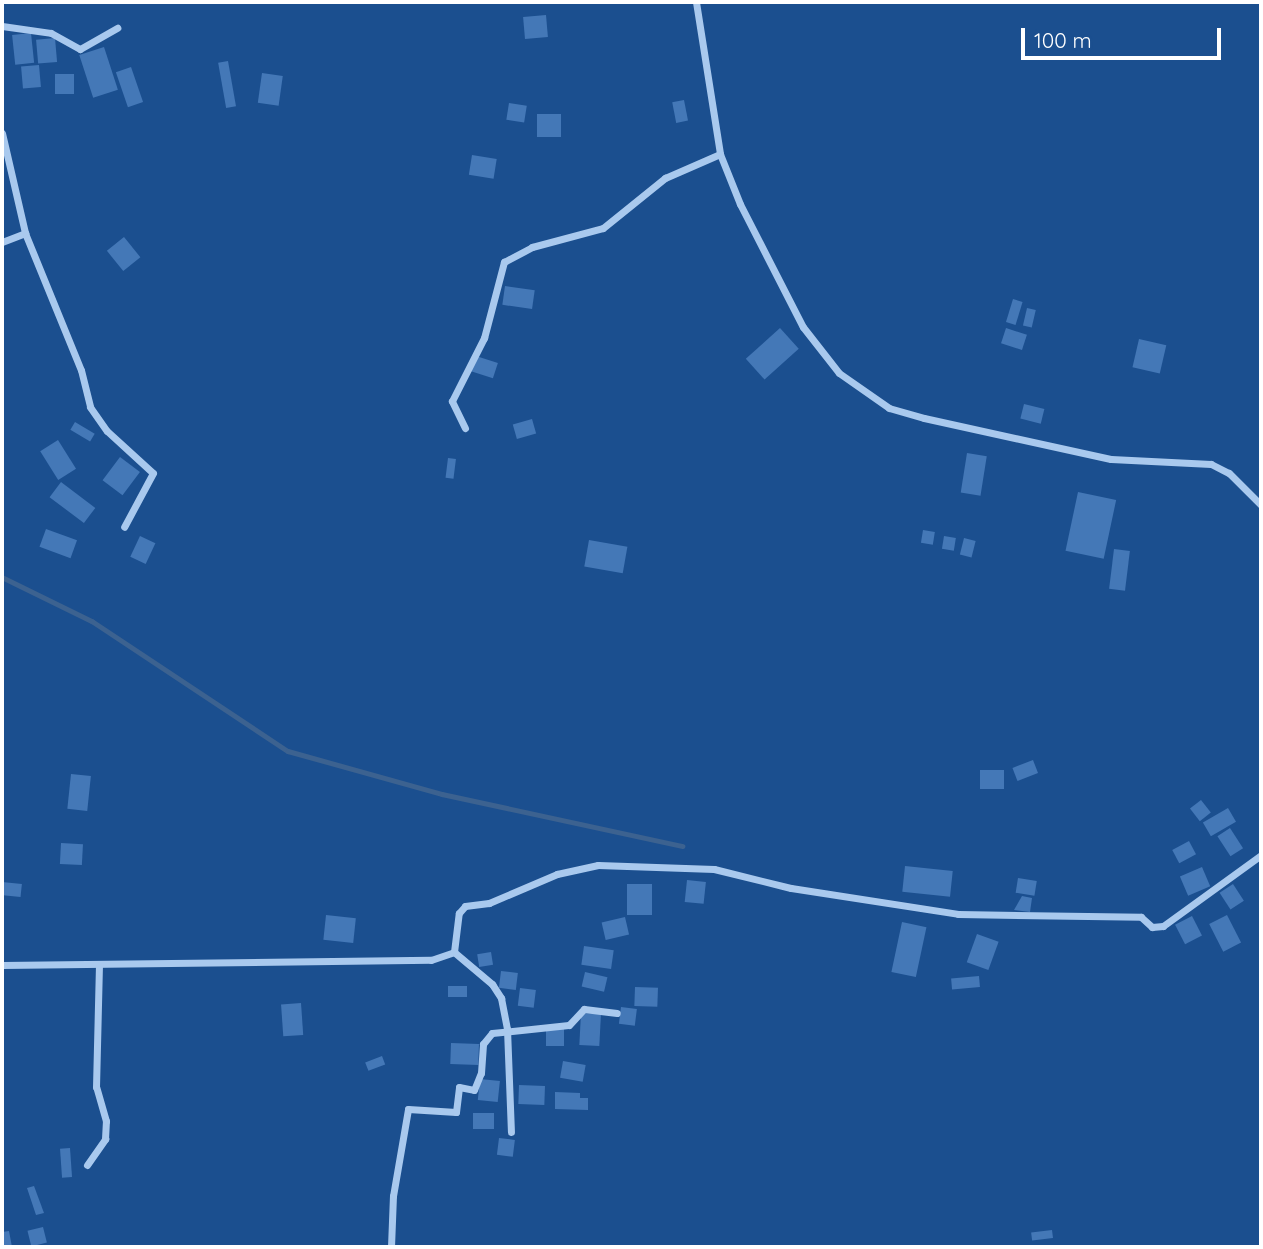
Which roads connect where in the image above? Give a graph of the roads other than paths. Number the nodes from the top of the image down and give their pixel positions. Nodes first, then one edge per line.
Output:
1 (696, 2) edge
2 (2, 26) edge
3 (117, 28) dead end
4 (2, 133) edge
5 (720, 155) junction
6 (25, 233) junction
7 (2, 242) edge
8 (465, 428) dead end
9 (1261, 505) edge
10 (124, 527) dead end
11 (1261, 855) edge
12 (454, 952) junction
13 (2, 965) edge
14 (99, 966) junction
15 (617, 1013) dead end
16 (507, 1029) junction
17 (511, 1132) dead end
18 (87, 1165) dead end
19 (391, 1247) edge

1 - 5 street
2 - 3 street
4 - 6 street
5 - 8 street
5 - 9 street
6 - 7 street
6 - 10 street
11 - 12 street
12 - 14 street
12 - 16 street
13 - 14 street
14 - 18 street
15 - 16 street
16 - 17 street
16 - 19 street

